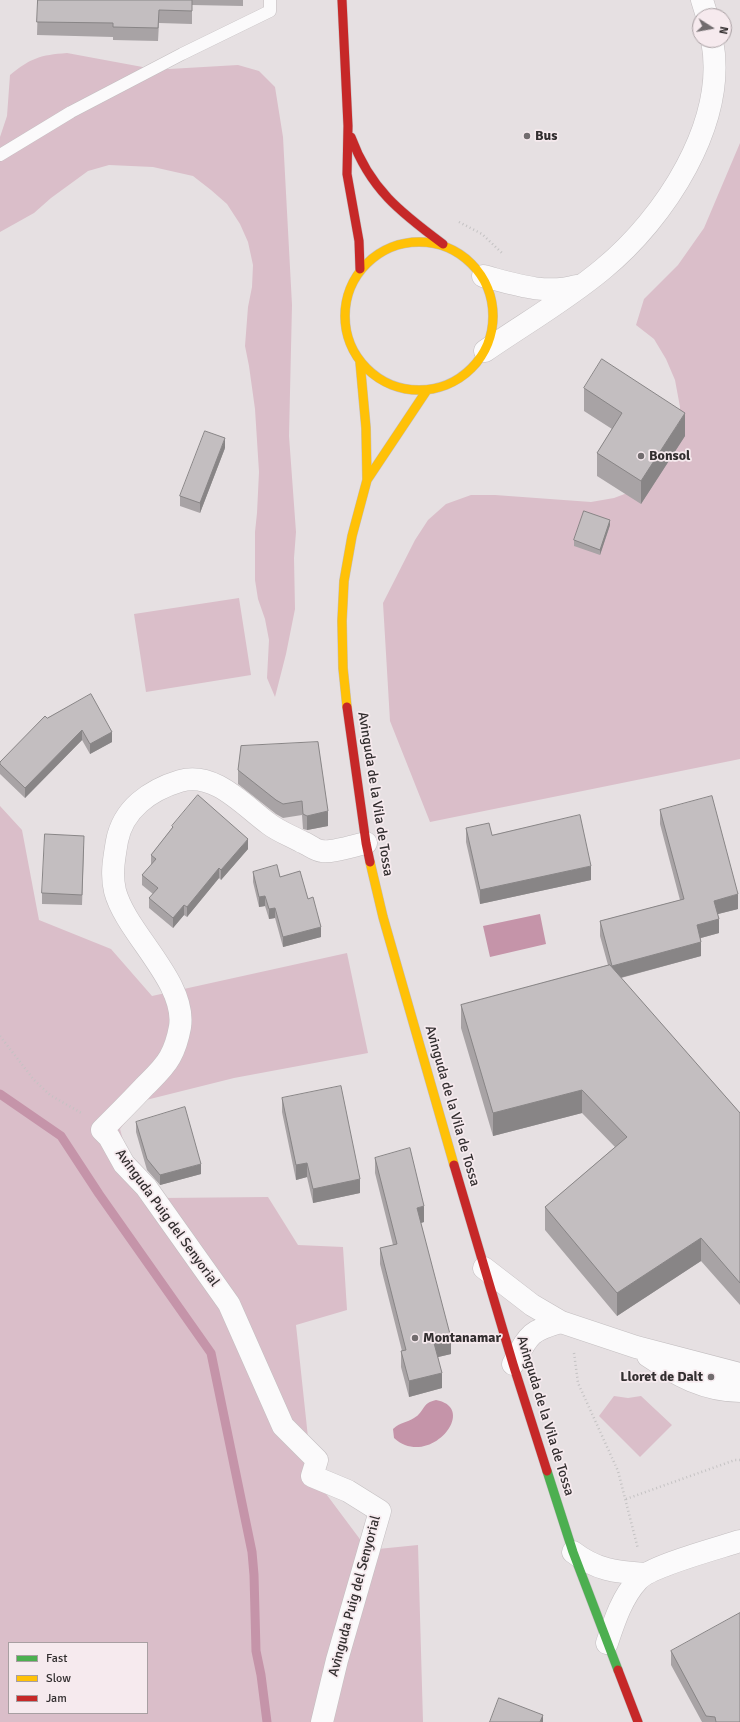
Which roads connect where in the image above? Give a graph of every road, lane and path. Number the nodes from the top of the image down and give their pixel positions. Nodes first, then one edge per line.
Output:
1 (270, 0) edge
2 (342, 0) edge
3 (713, 48) edge
4 (348, 126) junction
5 (0, 155) edge
6 (453, 219) dead end
7 (445, 245) junction
8 (507, 257) dead end
9 (360, 269) junction
10 (483, 276) junction
11 (585, 283) junction
12 (485, 351) junction
13 (360, 362) junction
14 (427, 390) junction
15 (367, 480) junction
16 (366, 843) junction
17 (0, 1036) edge
18 (102, 1130) junction
19 (484, 1268) junction
20 (561, 1322) junction
21 (636, 1347) junction
22 (574, 1351) dead end
23 (513, 1364) junction
24 (740, 1374) edge
25 (740, 1391) edge
26 (740, 1460) edge
27 (626, 1499) junction
28 (740, 1541) edge
29 (573, 1552) junction
30 (639, 1552) dead end
31 (645, 1574) junction
32 (607, 1643) junction
33 (322, 1722) edge
34 (638, 1722) edge

1 - 5 lane
2 - 4 main road
3 - 11 street
4 - 7 main road
4 - 9 main road
6 - 8 path
7 - 9 main road
7 - 10 main road
9 - 13 main road
10 - 11 street
10 - 12 main road
11 - 12 street
12 - 14 main road
13 - 14 main road
13 - 15 main road, Avinguda de la Vila de Tossa
14 - 15 main road, Avinguda de la Vila de Tossa
15 - 16 main road, Avinguda de la Vila de Tossa
16 - 18 street
16 - 19 main road, Avinguda de la Vila de Tossa
17 - 18 path
18 - 33 street, Avinguda Puig del Senyorial
19 - 20 street
19 - 23 main road, Avinguda de la Vila de Tossa
20 - 21 street
20 - 23 street
21 - 24 street
21 - 25 street
22 - 27 path
23 - 29 main road, Avinguda de la Vila de Tossa
26 - 27 path
27 - 30 path
28 - 31 street
29 - 31 street
29 - 32 main road, Avinguda de la Vila de Tossa
31 - 32 street
32 - 34 main road, Avinguda de la Vila de Tossa

